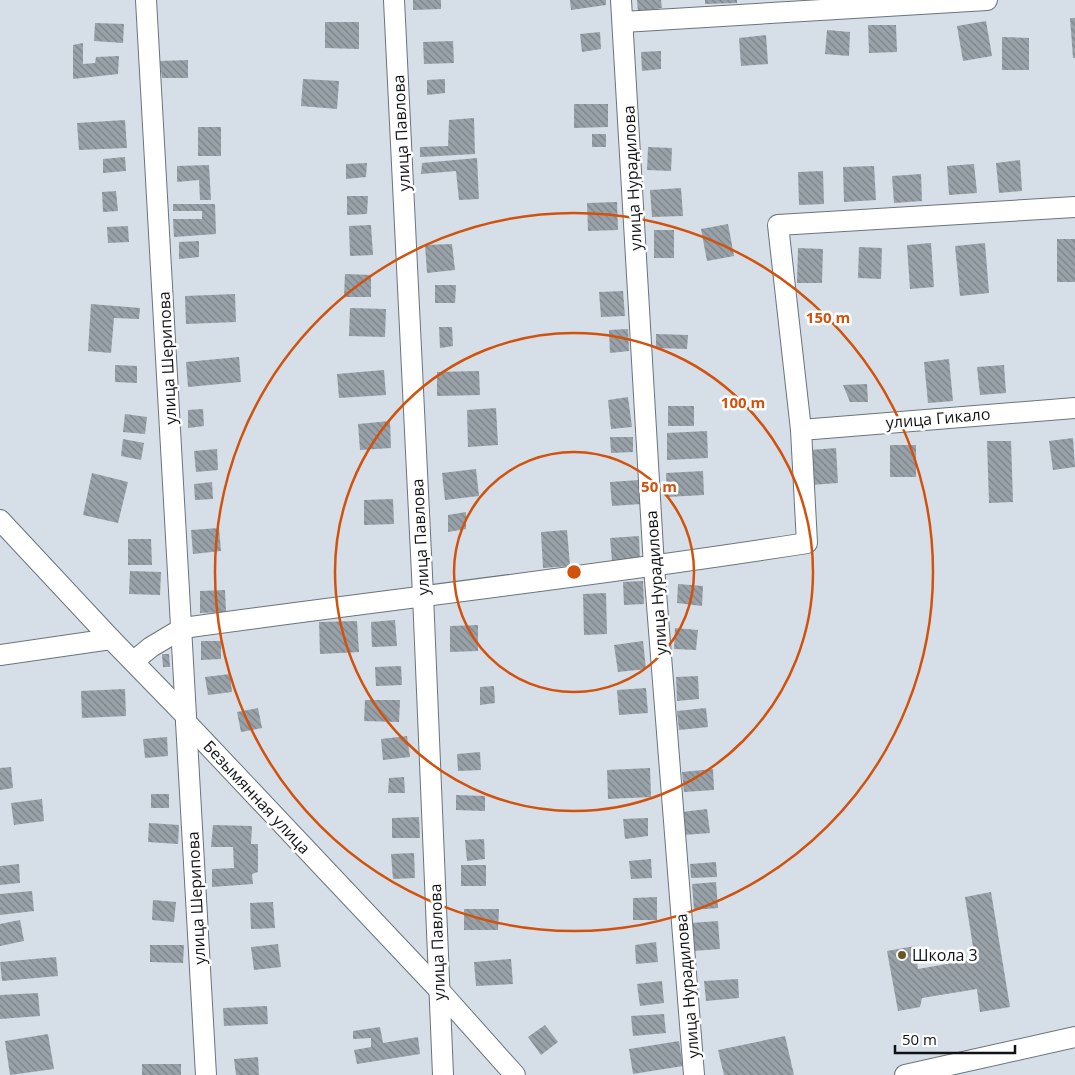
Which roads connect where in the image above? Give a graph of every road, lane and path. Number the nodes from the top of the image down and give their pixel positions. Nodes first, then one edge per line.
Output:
1 (146, 0) edge
2 (394, 0) edge
3 (621, 0) edge
4 (987, 0) edge
5 (623, 22) junction
6 (1075, 207) edge
7 (1075, 408) edge
8 (801, 430) junction
9 (0, 520) edge
10 (654, 567) junction
11 (423, 595) junction
12 (183, 628) junction
13 (111, 639) junction
14 (0, 656) edge
15 (134, 661) junction
16 (186, 719) junction
17 (439, 990) junction
18 (1075, 1037) edge
19 (206, 1075) edge
20 (443, 1075) edge
21 (515, 1075) edge
22 (694, 1075) edge
23 (905, 1075) edge

1 - 12 street, улица Шерипова
2 - 11 street, улица Павлова
3 - 5 street, улица Нурадилова
4 - 5 street
5 - 10 street, улица Нурадилова
6 - 8 street
7 - 8 street, улица Гикало
8 - 10 street
9 - 13 street, Безымянная улица
10 - 11 street
10 - 22 street, улица Нурадилова
11 - 12 street
11 - 17 street, улица Павлова
12 - 15 street
12 - 16 street, улица Шерипова
13 - 14 street
13 - 15 street, Безымянная улица
15 - 16 street, Безымянная улица
16 - 17 street, Безымянная улица
16 - 19 street, улица Шерипова
17 - 20 street, улица Павлова
17 - 21 street, Безымянная улица
18 - 23 street

